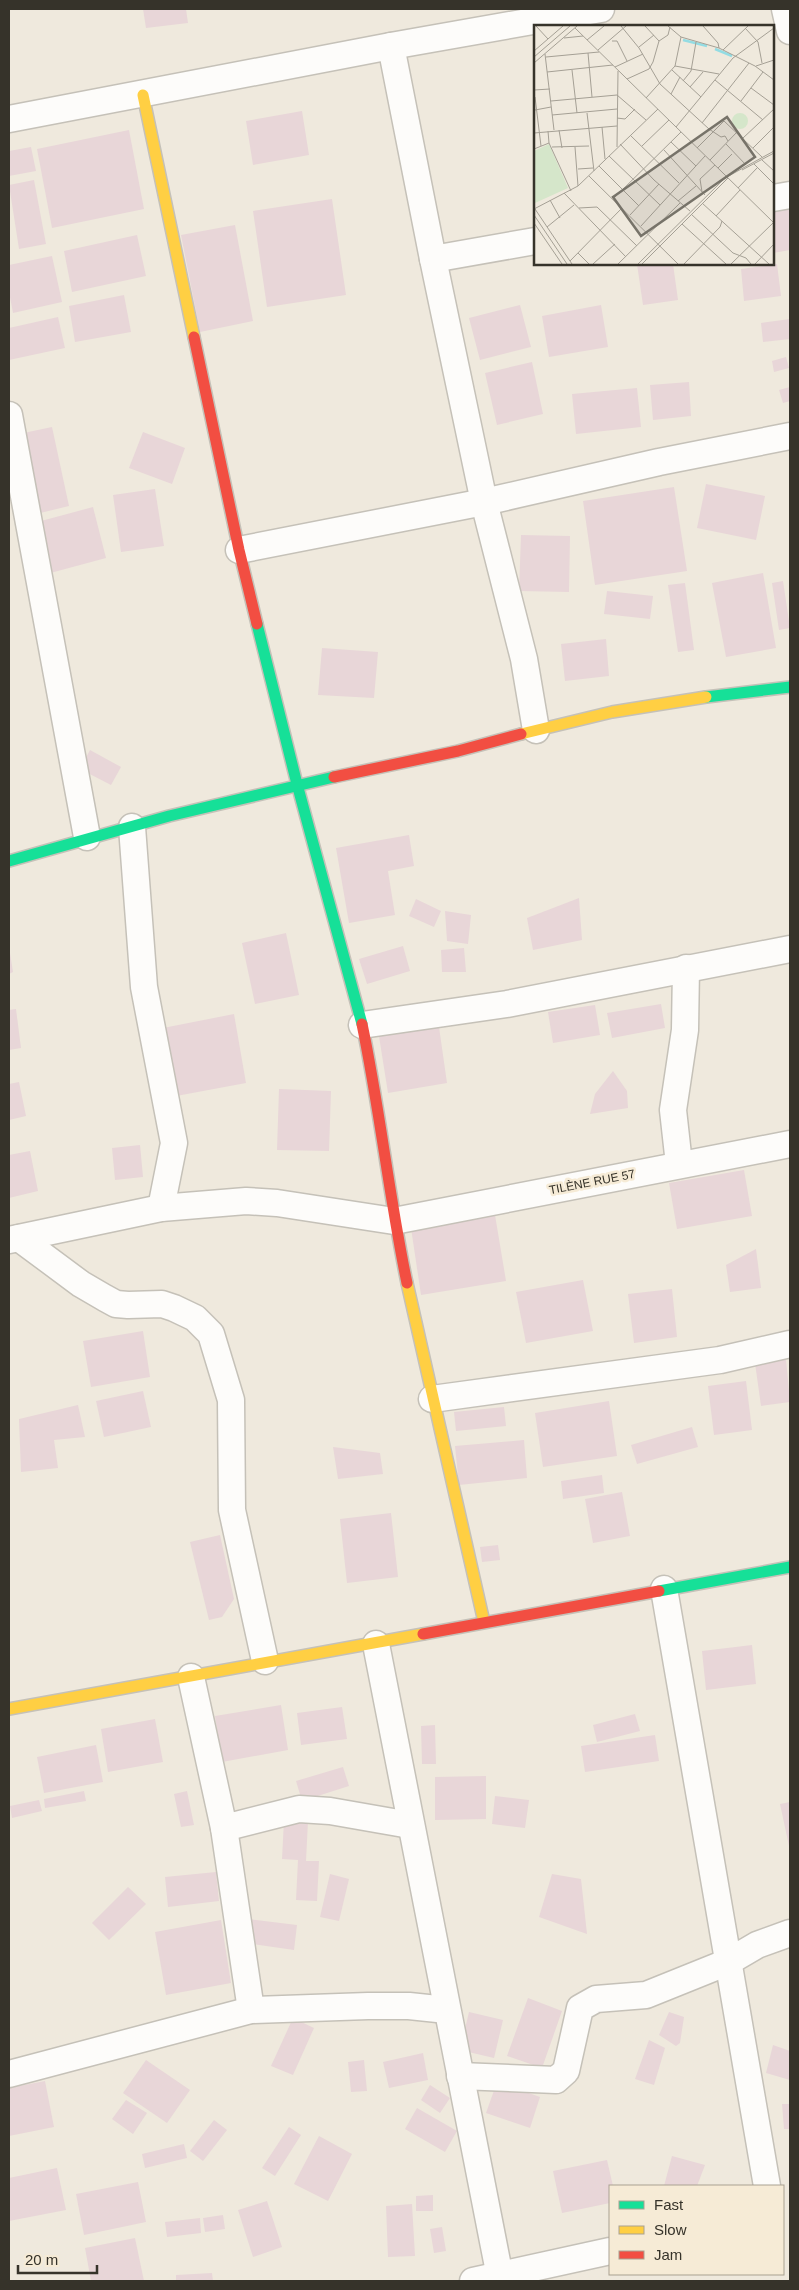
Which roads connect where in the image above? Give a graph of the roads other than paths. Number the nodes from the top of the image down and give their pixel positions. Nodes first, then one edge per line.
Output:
1 (601, 9) edge
2 (785, 9) edge
3 (559, 13) edge
4 (790, 31) edge
5 (391, 46) junction
6 (142, 95) junction
7 (9, 119) edge
8 (790, 195) edge
9 (774, 198) edge
10 (534, 241) edge
11 (433, 259) junction
12 (9, 415) edge
13 (790, 436) edge
14 (484, 502) junction
15 (240, 550) junction
16 (790, 687) edge
17 (536, 730) junction
18 (298, 784) junction
19 (132, 828) junction
20 (87, 837) junction
21 (9, 861) edge
22 (790, 949) edge
23 (686, 968) junction
24 (362, 1025) junction
25 (790, 1144) edge
26 (679, 1164) junction
27 (161, 1208) junction
28 (394, 1221) junction
29 (14, 1239) edge
30 (790, 1344) edge
31 (432, 1399) junction
32 (790, 1567) edge
33 (664, 1589) junction
34 (484, 1622) junction
35 (376, 1644) junction
36 (265, 1661) junction
37 (191, 1676) junction
38 (9, 1709) edge
39 (410, 1825) junction
40 (224, 1828) junction
41 (790, 1933) edge
42 (728, 1962) junction
43 (251, 2010) junction
44 (448, 2010) junction
45 (9, 2074) edge
46 (460, 2076) junction
47 (767, 2185) edge
48 (609, 2252) edge
49 (500, 2277) junction
50 (474, 2281) edge

1 - 3 street
2 - 4 street
3 - 5 street
5 - 6 street
5 - 11 street
6 - 7 street
6 - 15 street
8 - 9 street
10 - 11 street
11 - 14 street
12 - 20 street
13 - 14 street
14 - 15 street
14 - 17 street
15 - 18 street
16 - 17 street
17 - 18 street
18 - 19 street
18 - 24 street
19 - 20 street
19 - 27 street
20 - 21 street
22 - 23 street
23 - 24 street
23 - 26 street
24 - 28 street
25 - 26 street, TILÈNE RUE 57
26 - 28 street, TILÈNE RUE 57
27 - 28 street
27 - 29 street
28 - 31 street
29 - 36 street
30 - 31 street
31 - 34 street
32 - 33 street
33 - 34 street
33 - 42 street
34 - 35 street
35 - 36 street
35 - 39 street
36 - 37 street
37 - 38 street
37 - 40 street
39 - 40 street
39 - 44 street
40 - 43 street
41 - 42 street
42 - 46 street
42 - 47 street
43 - 44 street
43 - 45 street
44 - 46 street
46 - 49 street
48 - 49 street
49 - 50 street

